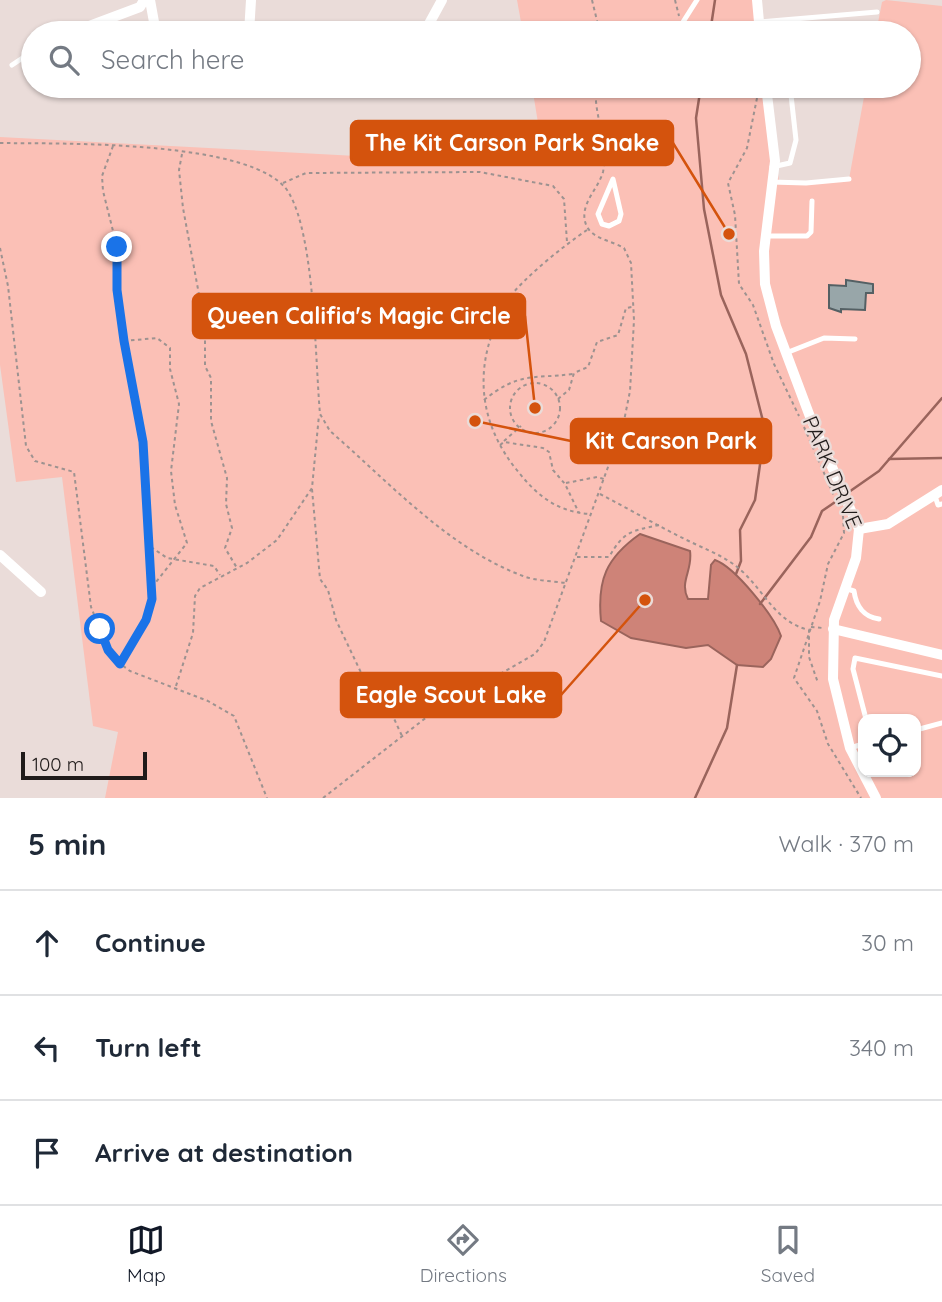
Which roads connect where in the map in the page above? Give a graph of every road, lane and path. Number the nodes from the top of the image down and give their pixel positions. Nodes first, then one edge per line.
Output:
1 (144, 0) edge
2 (150, 0) edge
3 (251, 0) edge
4 (442, 0) edge
5 (592, 0) edge
6 (675, 0) edge
7 (697, 0) edge
8 (757, 0) edge
9 (877, 12) dead end
10 (102, 21) edge
11 (154, 21) edge
12 (250, 21) edge
13 (431, 21) edge
14 (597, 21) edge
15 (677, 21) edge
16 (684, 21) edge
17 (759, 21) edge
18 (771, 21) edge
19 (21, 59) edge
20 (12, 65) dead end
21 (760, 98) edge
22 (763, 98) edge
23 (791, 98) edge
24 (0, 144) edge
25 (113, 145) junction
26 (182, 153) junction
27 (772, 167) junction
28 (849, 179) dead end
29 (771, 182) junction
30 (282, 184) junction
31 (812, 201) dead end
32 (598, 214) joint
33 (588, 229) dead end
34 (765, 236) junction
35 (567, 244) junction
36 (0, 248) edge
37 (634, 307) dead end
38 (634, 320) dead end
39 (855, 340) dead end
40 (124, 341) junction
41 (786, 353) junction
42 (574, 373) junction
43 (558, 399) junction
44 (484, 401) junction
45 (320, 414) junction
46 (520, 427) junction
47 (504, 442) junction
48 (499, 445) junction
49 (604, 479) junction
50 (565, 484) junction
51 (312, 488) junction
52 (938, 492) edge
53 (599, 493) junction
54 (841, 497) junction
55 (942, 504) edge
56 (579, 514) junction
57 (591, 514) junction
58 (659, 525) junction
59 (859, 529) junction
60 (150, 546) junction
61 (0, 555) edge
62 (576, 557) junction
63 (173, 560) junction
64 (236, 568) junction
65 (220, 575) junction
66 (566, 583) junction
67 (844, 587) junction
68 (151, 588) junction
69 (41, 592) dead end
70 (879, 619) dead end
71 (810, 627) dead end
72 (833, 629) junction
73 (942, 655) edge
74 (120, 664) junction
75 (942, 676) edge
76 (818, 684) dead end
77 (176, 687) junction
78 (865, 714) edge
79 (942, 723) edge
80 (921, 729) edge
81 (403, 737) junction
82 (858, 746) edge
83 (850, 748) junction
84 (267, 798) edge
85 (323, 798) edge
86 (876, 798) edge

1 - 10 street
2 - 11 street
3 - 12 street
4 - 13 street
5 - 14 path
6 - 15 path
7 - 16 lane
8 - 17 street
9 - 18 lane
19 - 20 lane
21 - 54 path
22 - 27 street, PARK DRIVE
23 - 27 lane
24 - 25 path
25 - 26 path
25 - 40 path
26 - 30 path
26 - 64 path
27 - 29 street, PARK DRIVE
28 - 29 lane
29 - 34 street, PARK DRIVE
30 - 35 path
30 - 45 path
31 - 34 lane
32 - 32 lane
33 - 35 path
34 - 41 street, PARK DRIVE
35 - 44 path
36 - 74 path
37 - 42 path
38 - 49 path
39 - 41 lane
40 - 60 path
40 - 63 path
41 - 54 street, PARK DRIVE
42 - 43 path
42 - 44 path
43 - 46 path
43 - 46 path
44 - 48 path
45 - 51 path
45 - 66 path
46 - 47 path
47 - 48 path
47 - 50 path
48 - 56 path
49 - 50 path
49 - 53 path
50 - 56 path
51 - 64 path
51 - 81 path
52 - 55 lane
52 - 59 street
53 - 57 path
53 - 58 path
54 - 59 street, PARK DRIVE
56 - 57 path
57 - 62 path
58 - 62 path
58 - 76 path
59 - 67 street, PARK DRIVE
60 - 63 path
60 - 68 path
61 - 69 street
62 - 66 path
63 - 65 path
63 - 68 path
64 - 65 path
65 - 77 path
66 - 81 path
67 - 70 lane
67 - 72 street, PARK DRIVE
68 - 74 path
71 - 72 path
72 - 73 street
72 - 83 street, PARK DRIVE
74 - 77 path
75 - 78 lane
77 - 84 path
79 - 80 lane
81 - 85 path
82 - 83 lane
83 - 86 street, PARK DRIVE

